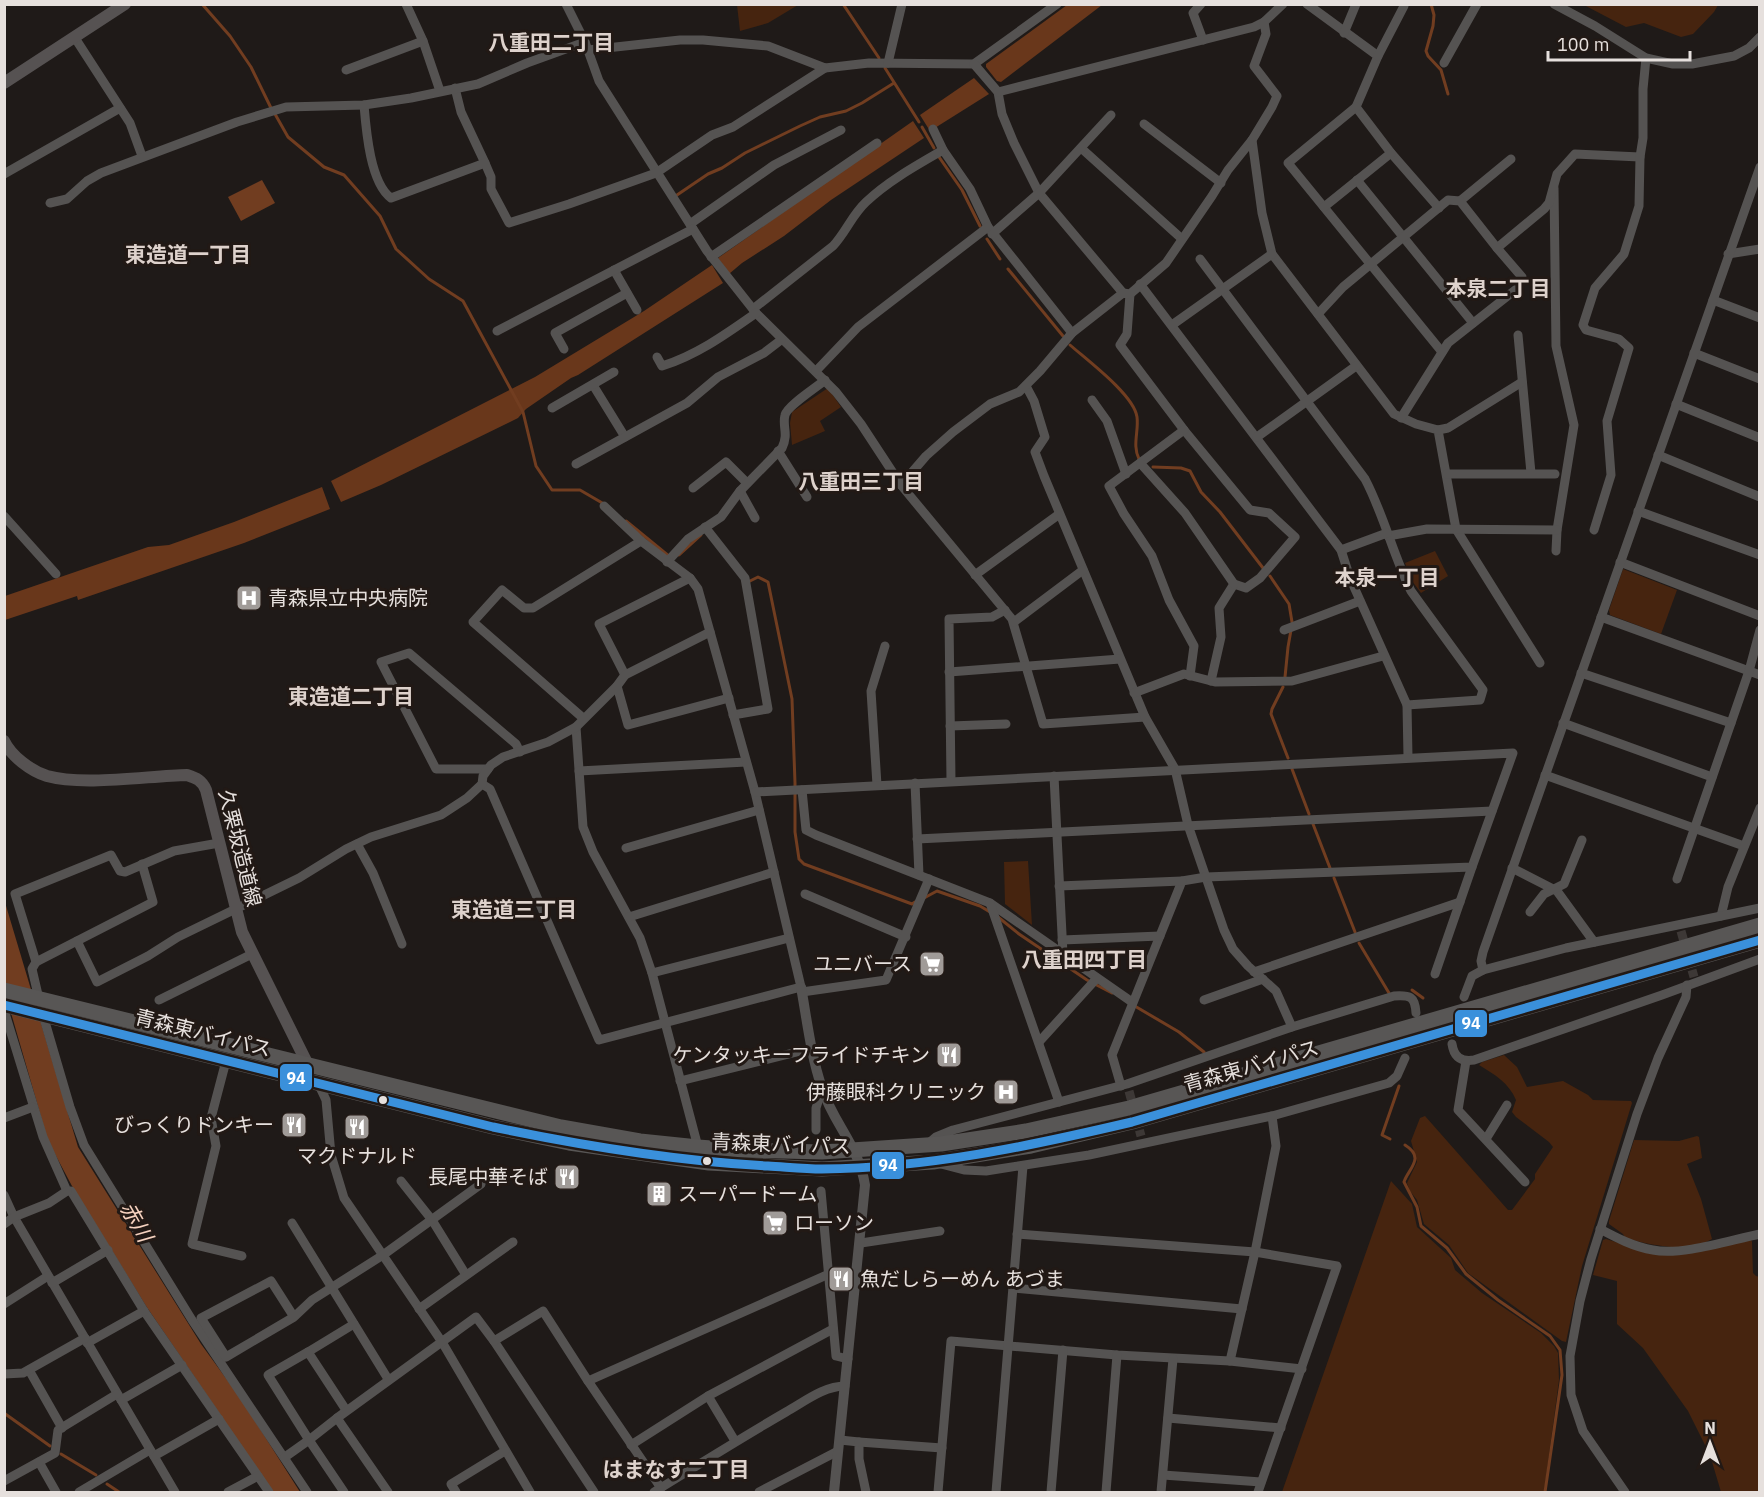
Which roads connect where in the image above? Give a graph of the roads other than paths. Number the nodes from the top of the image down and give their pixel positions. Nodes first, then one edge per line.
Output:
1 (125, 4) edge
2 (406, 4) edge
3 (566, 4) edge
4 (902, 4) edge
5 (1057, 4) edge
6 (1185, 4) edge
7 (1201, 4) edge
8 (1283, 4) edge
9 (1307, 4) edge
10 (1356, 4) edge
11 (1477, 4) edge
12 (1554, 4) edge
13 (1404, 6) edge
14 (1193, 13) junction
15 (1264, 22) junction
16 (1344, 33) junction
17 (1760, 37) edge
18 (75, 38) junction
19 (1203, 40) junction
20 (423, 42) junction
21 (586, 46) junction
22 (1377, 57) junction
23 (1646, 58) junction
24 (888, 63) junction
25 (1444, 63) dead end
26 (974, 64) junction
27 (825, 69) junction
28 (346, 70) dead end
29 (4, 83) edge
30 (455, 88) junction
31 (440, 91) junction
32 (998, 92) junction
33 (364, 105) junction
34 (1356, 107) junction
35 (120, 108) junction
36 (1111, 115) dead end
37 (1144, 124) dead end
38 (933, 129) dead end
39 (841, 130) dead end
40 (1252, 140) junction
41 (877, 143) dead end
42 (1081, 147) junction
43 (943, 150) junction
44 (1391, 153) junction
45 (142, 156) junction
46 (1640, 156) junction
47 (1511, 159) dead end
48 (485, 163) junction
49 (1760, 167) edge
50 (656, 173) junction
51 (4, 174) edge
52 (1357, 180) junction
53 (1221, 183) junction
54 (1554, 188) junction
55 (1755, 190) edge
56 (1039, 193) junction
57 (1460, 201) junction
58 (50, 203) dead end
59 (1324, 207) junction
60 (1439, 208) junction
61 (692, 226) junction
62 (990, 231) junction
63 (1402, 236) junction
64 (1182, 238) junction
65 (1497, 248) junction
66 (1760, 249) edge
67 (1272, 254) junction
68 (1728, 255) junction
69 (711, 256) junction
70 (1200, 259) dead end
71 (1369, 264) junction
72 (614, 270) junction
73 (1140, 284) junction
74 (1223, 288) junction
75 (627, 293) junction
76 (1126, 293) junction
77 (1713, 300) junction
78 (637, 310) dead end
79 (754, 311) junction
80 (1318, 314) junction
81 (1760, 318) edge
82 (1473, 323) junction
83 (1172, 325) junction
84 (497, 331) dead end
85 (1072, 333) junction
86 (1518, 335) dead end
87 (782, 340) junction
88 (564, 349) dead end
89 (1442, 352) junction
90 (1694, 353) junction
91 (657, 357) dead end
92 (1356, 366) junction
93 (816, 371) junction
94 (614, 372) dead end
95 (1760, 379) edge
96 (825, 380) junction
97 (1522, 382) junction
98 (593, 385) junction
99 (1026, 386) junction
100 (1092, 400) dead end
101 (1306, 400) junction
102 (1676, 404) junction
103 (552, 408) dead end
104 (1401, 418) junction
105 (1184, 430) junction
106 (1438, 430) junction
107 (625, 437) junction
108 (1257, 437) junction
109 (1760, 438) edge
110 (778, 451) junction
111 (1658, 455) junction
112 (576, 464) dead end
113 (1141, 464) junction
114 (1531, 473) junction
115 (1126, 474) junction
116 (1447, 474) junction
117 (1555, 474) dead end
118 (747, 483) junction
119 (901, 485) junction
120 (693, 488) dead end
121 (740, 491) junction
122 (807, 497) dead end
123 (1760, 497) edge
124 (604, 506) dead end
125 (1638, 511) junction
126 (1058, 515) junction
127 (4, 516) edge
128 (755, 518) dead end
129 (705, 527) junction
130 (1456, 529) junction
131 (1557, 530) junction
132 (1594, 530) dead end
133 (1387, 535) junction
134 (641, 541) junction
135 (1341, 550) junction
136 (1556, 551) dead end
137 (1760, 555) edge
138 (667, 561) junction
139 (1620, 562) junction
140 (1083, 570) junction
141 (56, 574) dead end
142 (975, 575) junction
143 (690, 578) junction
144 (1234, 584) junction
145 (1360, 601) junction
146 (1005, 610) junction
147 (1760, 616) edge
148 (1601, 617) junction
149 (1014, 622) junction
150 (1284, 630) dead end
151 (1760, 630) edge
152 (710, 632) junction
153 (885, 646) dead end
154 (1383, 656) junction
155 (1120, 659) junction
156 (1540, 663) dead end
157 (1026, 667) junction
158 (1749, 671) junction
159 (950, 672) junction
160 (1581, 673) junction
161 (625, 675) junction
162 (1760, 675) edge
163 (1190, 676) junction
164 (1211, 681) junction
165 (617, 686) junction
166 (1134, 693) junction
167 (729, 698) junction
168 (1407, 705) junction
169 (733, 715) junction
170 (1145, 717) junction
171 (583, 718) junction
172 (1563, 723) junction
173 (1731, 723) junction
174 (1006, 724) dead end
175 (950, 726) junction
176 (576, 727) junction
177 (4, 741) edge
178 (520, 752) junction
179 (1408, 757) junction
180 (746, 762) junction
181 (1175, 769) junction
182 (488, 770) junction
183 (579, 771) junction
184 (1545, 775) junction
185 (1054, 776) junction
186 (1712, 777) junction
187 (951, 781) junction
188 (915, 783) junction
189 (482, 784) junction
190 (877, 785) junction
191 (802, 790) junction
192 (755, 792) junction
193 (1760, 808) edge
194 (759, 810) junction
195 (1492, 811) junction
196 (1188, 825) junction
197 (1695, 829) junction
198 (1056, 832) junction
199 (917, 839) junction
200 (1582, 840) dead end
201 (219, 843) junction
202 (357, 844) junction
203 (1744, 846) junction
204 (626, 848) dead end
205 (142, 864) junction
206 (1472, 867) junction
207 (1512, 868) junction
208 (774, 872) junction
209 (919, 875) junction
210 (1206, 877) junction
211 (929, 879) junction
212 (1677, 879) dead end
213 (1182, 881) junction
214 (1059, 886) junction
215 (1552, 889) junction
216 (805, 894) dead end
217 (1460, 902) junction
218 (990, 903) junction
219 (1760, 908) edge
220 (236, 909) junction
221 (1530, 912) dead end
222 (1721, 916) junction
223 (628, 917) junction
224 (1760, 925) edge
225 (1160, 936) junction
226 (789, 938) junction
227 (906, 938) junction
228 (1062, 940) junction
229 (1760, 940) edge
230 (77, 941) junction
231 (1594, 942) junction
232 (402, 944) dead end
233 (252, 954) junction
234 (1063, 954) junction
235 (1760, 959) edge
236 (36, 962) junction
237 (1483, 969) junction
238 (1254, 972) junction
239 (652, 973) junction
240 (1435, 974) dead end
241 (1097, 978) junction
242 (1263, 979) junction
243 (1692, 981) junction
244 (801, 990) junction
245 (1464, 997) dead end
246 (39, 999) junction
247 (159, 1000) dead end
248 (1204, 1000) dead end
249 (1132, 1002) junction
250 (5, 1003) edge
251 (43, 1015) junction
252 (1417, 1019) junction
253 (666, 1022) junction
254 (1292, 1027) junction
255 (1454, 1029) junction
256 (1039, 1042) junction
257 (813, 1048) junction
258 (1405, 1058) dead end
259 (226, 1060) junction
260 (1466, 1061) junction
261 (309, 1066) junction
262 (680, 1081) junction
263 (318, 1083) junction
264 (1126, 1087) junction
265 (822, 1089) junction
266 (1059, 1102) junction
267 (1508, 1105) dead end
268 (33, 1107) junction
269 (1272, 1116) junction
270 (4, 1118) edge
271 (816, 1130) dead end
272 (1486, 1139) junction
273 (924, 1146) junction
274 (698, 1148) junction
275 (855, 1150) junction
276 (933, 1162) junction
277 (1023, 1166) junction
278 (863, 1168) junction
279 (401, 1181) dead end
280 (1526, 1182) dead end
281 (482, 1184) dead end
282 (67, 1191) junction
283 (820, 1191) dead end
284 (4, 1195) edge
285 (14, 1217) junction
286 (432, 1220) junction
287 (292, 1223) dead end
288 (4, 1224) edge
289 (1600, 1229) junction
290 (940, 1231) dead end
291 (1017, 1234) junction
292 (1760, 1234) edge
293 (513, 1242) dead end
294 (861, 1243) junction
295 (108, 1250) junction
296 (1255, 1252) junction
297 (383, 1255) junction
298 (242, 1256) dead end
299 (466, 1275) junction
300 (829, 1275) junction
301 (50, 1279) junction
302 (333, 1288) junction
303 (1013, 1288) junction
304 (4, 1304) edge
305 (419, 1309) junction
306 (1242, 1309) junction
307 (144, 1311) junction
308 (294, 1317) junction
309 (354, 1324) junction
310 (833, 1329) junction
311 (86, 1340) junction
312 (494, 1341) junction
313 (442, 1342) junction
314 (1007, 1346) junction
315 (1063, 1350) junction
316 (308, 1352) junction
317 (1117, 1355) junction
318 (848, 1359) junction
319 (1173, 1359) junction
320 (1230, 1361) junction
321 (182, 1365) junction
322 (1302, 1369) junction
323 (29, 1370) junction
324 (4, 1374) edge
325 (388, 1379) junction
326 (588, 1381) junction
327 (845, 1386) junction
328 (708, 1396) junction
329 (119, 1397) junction
330 (346, 1410) junction
331 (337, 1418) junction
332 (1168, 1418) junction
333 (219, 1419) junction
334 (62, 1428) junction
335 (1281, 1428) junction
336 (309, 1440) junction
337 (735, 1441) junction
338 (859, 1442) junction
339 (631, 1444) junction
340 (839, 1446) junction
341 (942, 1449) junction
342 (505, 1451) junction
343 (152, 1453) junction
344 (285, 1457) junction
345 (39, 1462) junction
346 (258, 1476) junction
347 (1163, 1476) junction
348 (4, 1482) edge
349 (1262, 1482) junction
350 (774, 1488) edge
351 (658, 1490) edge
352 (56, 1492) edge
353 (80, 1492) edge
354 (175, 1492) edge
355 (228, 1492) edge
356 (268, 1492) edge
357 (307, 1492) edge
358 (344, 1492) edge
359 (388, 1492) edge
360 (456, 1492) edge
361 (530, 1492) edge
362 (594, 1492) edge
363 (759, 1492) edge
364 (834, 1492) edge
365 (866, 1492) edge
366 (938, 1492) edge
367 (996, 1492) edge
368 (1051, 1492) edge
369 (1106, 1492) edge
370 (1161, 1492) edge
371 (1258, 1492) edge
372 (1624, 1492) edge

1 - 18 main road
2 - 20 street
3 - 21 street
4 - 24 street
5 - 26 street
6 - 14 street
7 - 14 street
8 - 15 street
9 - 16 street
10 - 16 street
11 - 25 street
12 - 23 street
13 - 22 street
14 - 19 street
15 - 19 street
15 - 40 street
16 - 22 street
17 - 23 street
18 - 29 main road
18 - 35 street
19 - 32 street
20 - 28 street
20 - 31 street
21 - 27 street
21 - 30 street
21 - 50 street
22 - 34 street
23 - 46 street
24 - 26 street
24 - 27 street
26 - 32 street
27 - 50 street
30 - 31 street
30 - 48 street
31 - 33 street
32 - 56 street
33 - 45 street
33 - 48 street
34 - 44 street
34 - 59 street
35 - 45 street
35 - 51 street
36 - 42 street
37 - 53 street
38 - 43 street
39 - 61 street
40 - 53 street
40 - 67 street
41 - 69 street
42 - 56 street
42 - 64 street
43 - 62 street
43 - 79 street
44 - 52 street
44 - 60 street
45 - 58 street
46 - 54 street
46 - 132 street
47 - 57 street
48 - 50 street
49 - 55 street
50 - 61 street
52 - 59 street
52 - 63 street
53 - 64 street
54 - 65 street
54 - 131 street
55 - 68 street
56 - 62 street
56 - 76 street
57 - 60 street
57 - 65 street
59 - 71 street
60 - 63 street
61 - 69 street
61 - 72 street
62 - 85 street
62 - 93 street
63 - 71 street
63 - 82 street
64 - 73 street
65 - 82 street
66 - 68 street
67 - 74 street
67 - 80 street
68 - 77 street
69 - 79 street
70 - 74 street
71 - 80 street
71 - 89 street
72 - 75 street
72 - 84 street
73 - 76 street
73 - 83 street
74 - 83 street
74 - 101 street
75 - 78 street
75 - 88 street
76 - 85 street
76 - 105 street
77 - 81 street
77 - 90 street
79 - 87 street
79 - 91 street
80 - 92 street
82 - 89 street
83 - 108 street
85 - 99 street
86 - 97 street
87 - 93 street
87 - 107 street
89 - 104 street
90 - 95 street
90 - 102 street
92 - 101 street
92 - 104 street
93 - 96 street
94 - 98 street
96 - 110 street
96 - 119 street
97 - 106 street
97 - 114 street
98 - 103 street
98 - 107 street
99 - 119 street
99 - 126 street
100 - 115 street
101 - 108 street
101 - 133 street
102 - 109 street
102 - 111 street
104 - 106 street
105 - 113 street
105 - 144 street
106 - 116 street
107 - 112 street
108 - 135 street
110 - 118 street
110 - 122 street
111 - 123 street
111 - 125 street
113 - 115 street
113 - 144 street
114 - 116 street
114 - 117 street
115 - 163 street
116 - 130 street
118 - 120 street
118 - 121 street
119 - 142 street
121 - 128 street
121 - 129 street
124 - 134 street
125 - 137 street
125 - 139 street
126 - 140 street
126 - 142 street
127 - 141 street
129 - 138 street
129 - 169 street
130 - 131 street
130 - 133 street
130 - 156 street
131 - 136 street
133 - 135 street
133 - 168 street
134 - 138 street
134 - 171 street
135 - 145 street
138 - 143 street
139 - 147 street
139 - 148 street
140 - 149 street
140 - 155 street
142 - 146 street
143 - 152 street
143 - 161 street
144 - 164 street
145 - 150 street
145 - 154 street
146 - 149 street
146 - 159 street
148 - 158 street
148 - 160 street
149 - 157 street
151 - 158 street
152 - 161 street
152 - 167 street
153 - 190 street
154 - 164 street
154 - 168 street
155 - 157 street
155 - 166 street
157 - 159 street
157 - 170 street
158 - 162 street
158 - 173 street
159 - 175 street
160 - 172 street
160 - 173 street
161 - 165 street
163 - 164 street
163 - 166 street
165 - 167 street
165 - 171 street
166 - 170 street
167 - 169 street
168 - 179 street
169 - 180 street
170 - 181 street
171 - 176 street
172 - 184 street
172 - 186 street
173 - 186 street
174 - 175 street
175 - 187 street
176 - 178 street
176 - 183 street
177 - 201 main road, 久栗坂造道線
178 - 182 street
178 - 182 street
179 - 181 street
179 - 195 street
180 - 183 street
180 - 192 street
181 - 185 street
181 - 196 street
182 - 189 street
183 - 223 street
184 - 197 street
184 - 207 street
185 - 187 street
185 - 198 street
186 - 197 street
187 - 188 street
188 - 190 street
188 - 199 street
189 - 202 street
189 - 253 street
190 - 191 street
191 - 192 street
191 - 209 street
192 - 194 street
193 - 203 street
194 - 204 street
194 - 208 street
195 - 196 street
195 - 206 street
196 - 198 street
196 - 210 street
197 - 203 street
197 - 212 street
198 - 199 street
198 - 214 street
199 - 209 street
200 - 215 street
201 - 205 street
201 - 220 main road, 久栗坂造道線
202 - 220 street
202 - 232 street
203 - 222 street
205 - 230 street
205 - 236 street
206 - 210 street
206 - 217 street
207 - 215 street
207 - 237 street
208 - 223 street
208 - 226 street
209 - 211 street
210 - 213 street
210 - 238 street
211 - 218 street
211 - 227 street
213 - 214 street
213 - 225 street
214 - 228 street
215 - 221 street
215 - 231 street
216 - 227 street
217 - 238 street
217 - 240 street
218 - 234 street
218 - 256 street
219 - 222 street
220 - 230 street
220 - 233 main road, 久栗坂造道線
222 - 231 street
223 - 239 street
224 - 255 highway, 青森東バイパス
225 - 228 street
225 - 249 street
226 - 239 street
226 - 244 street
227 - 244 street
228 - 234 street
229 - 255 highway, 青森東バイパス
230 - 236 street
231 - 237 street
233 - 247 street
233 - 261 main road, 久栗坂造道線
234 - 241 street
235 - 243 street
236 - 246 street
237 - 245 street
238 - 242 street
239 - 253 street
241 - 249 street
241 - 256 street
242 - 248 street
242 - 254 street
243 - 260 street
243 - 289 street
244 - 253 street
244 - 257 street
246 - 250 highway, 青森東バイパス
246 - 261 highway, 青森東バイパス
249 - 264 street
250 - 251 highway, 青森東バイパス
250 - 268 street
251 - 259 highway, 青森東バイパス
251 - 344 street
252 - 254 street
252 - 255 highway, 青森東バイパス
252 - 273 highway, 青森東バイパス
253 - 262 street
254 - 264 street
255 - 260 street
255 - 276 highway, 青森東バイパス
256 - 266 street
257 - 262 street
257 - 265 street
258 - 269 street
259 - 263 highway, 青森東バイパス
259 - 298 street
260 - 272 street
261 - 263 main road, 久栗坂造道線
261 - 274 highway, 青森東バイパス
262 - 274 street
263 - 278 highway, 青森東バイパス
263 - 297 street
264 - 266 street
265 - 271 street
265 - 275 street
266 - 273 street
267 - 272 street
268 - 270 street
268 - 282 street
269 - 277 street
269 - 296 street
272 - 280 street
273 - 275 highway, 青森東バイパス
274 - 275 highway, 青森東バイパス
275 - 278 street
276 - 277 street
276 - 278 highway, 青森東バイパス
277 - 291 street
278 - 294 street
279 - 286 street
281 - 286 street
282 - 285 street
282 - 295 street
283 - 300 street
284 - 285 street
285 - 288 street
285 - 301 street
286 - 297 street
286 - 299 street
287 - 302 street
289 - 292 street
289 - 372 street
290 - 294 street
291 - 296 street
291 - 303 street
293 - 299 street
294 - 318 street
295 - 301 street
295 - 307 street
296 - 306 street
296 - 322 street
297 - 302 street
297 - 305 street
299 - 305 street
300 - 310 street
300 - 326 street
301 - 304 street
301 - 311 street
302 - 308 street
302 - 309 street
303 - 306 street
303 - 314 street
305 - 313 street
306 - 320 street
307 - 311 street
307 - 321 street
308 - 308 street
309 - 316 street
309 - 325 street
310 - 318 street
310 - 328 street
311 - 323 street
311 - 329 street
312 - 313 street
312 - 326 street
312 - 362 street
313 - 325 street
313 - 342 street
314 - 315 street
314 - 341 street
314 - 367 street
315 - 317 street
315 - 368 street
316 - 330 street
316 - 336 street
317 - 319 street
317 - 369 street
318 - 327 street
319 - 320 street
319 - 332 street
320 - 322 street
321 - 329 street
321 - 333 street
322 - 335 street
323 - 324 street
323 - 334 street
325 - 330 street
326 - 339 street
327 - 337 street
327 - 340 street
328 - 337 street
328 - 339 street
329 - 334 street
329 - 343 street
330 - 331 street
331 - 336 street
331 - 359 street
332 - 335 street
332 - 347 street
333 - 343 street
333 - 346 street
334 - 345 street
335 - 349 street
336 - 344 street
336 - 358 street
337 - 351 street
338 - 340 street
338 - 341 street
338 - 365 street
339 - 351 street
340 - 350 street
340 - 364 street
341 - 366 street
342 - 360 street
342 - 361 street
343 - 353 street
343 - 354 street
344 - 357 street
345 - 348 street
345 - 352 street
346 - 355 street
346 - 356 street
347 - 349 street
347 - 370 street
349 - 371 street
350 - 363 street

